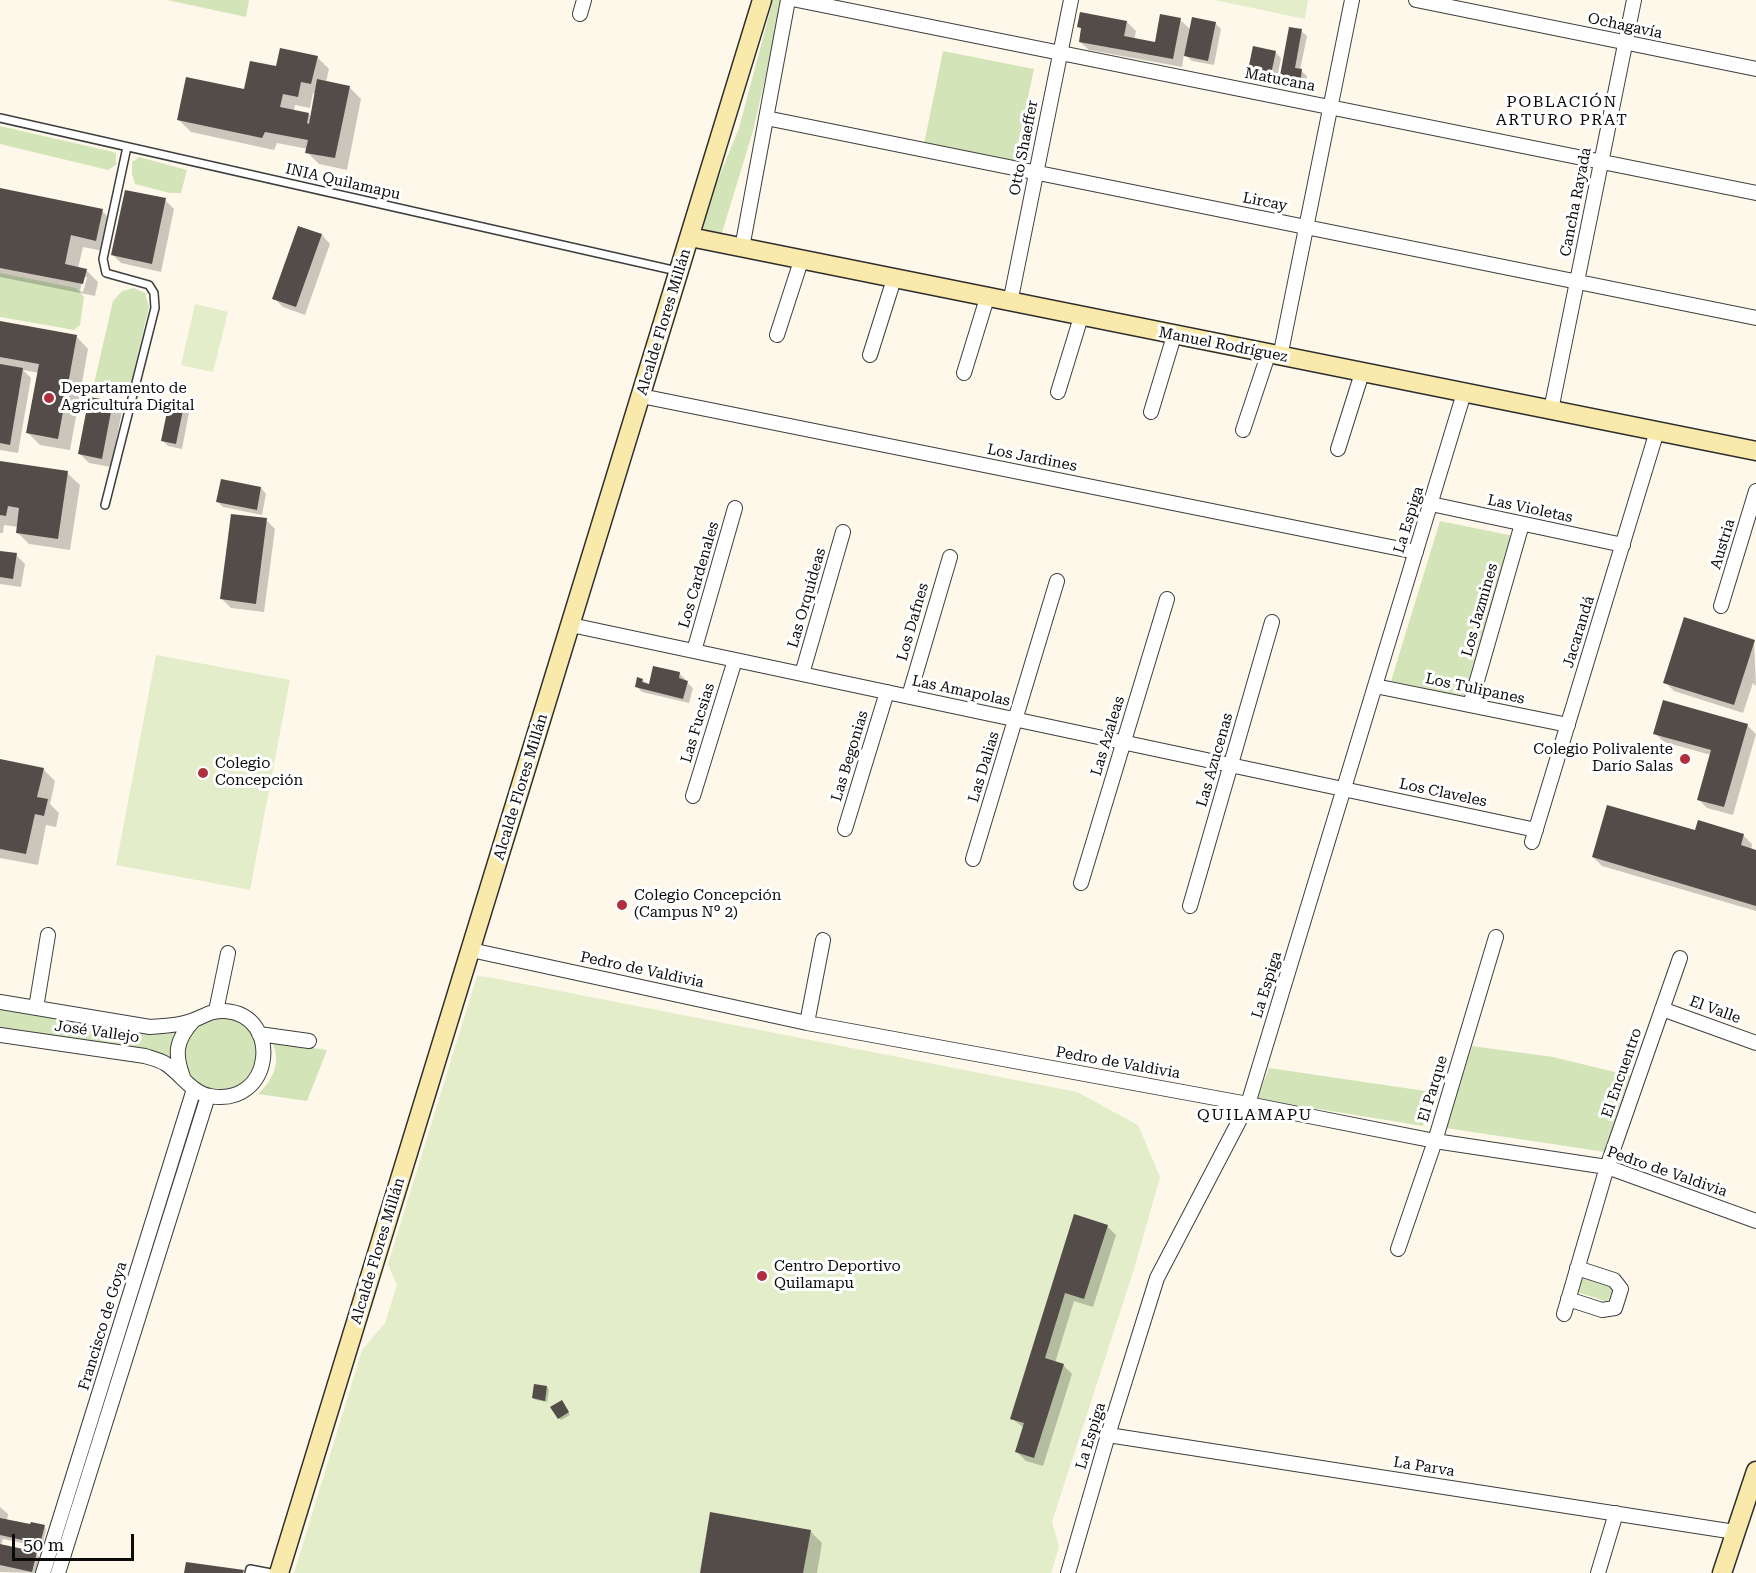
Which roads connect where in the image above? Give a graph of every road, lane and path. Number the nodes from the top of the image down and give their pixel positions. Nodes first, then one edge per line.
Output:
1 (585, 0) edge
2 (762, 0) edge
3 (788, 0) edge
4 (796, 0) edge
5 (1071, 0) edge
6 (1352, 0) edge
7 (1416, 0) edge
8 (1634, 0) edge
9 (580, 14) dead end
10 (1625, 43) junction
11 (1060, 53) junction
12 (1756, 69) edge
13 (1330, 107) junction
14 (0, 118) edge
15 (766, 118) junction
16 (127, 147) junction
17 (1601, 162) junction
18 (1036, 172) junction
19 (1756, 193) edge
20 (1306, 227) junction
21 (690, 237) junction
22 (742, 248) junction
23 (801, 261) junction
24 (679, 272) junction
25 (894, 279) junction
26 (1577, 282) junction
27 (987, 298) junction
28 (1010, 303) junction
29 (1081, 317) junction
30 (1756, 318) edge
31 (777, 335) dead end
32 (1174, 336) junction
33 (870, 355) dead end
34 (1274, 356) junction
35 (964, 373) dead end
36 (1362, 373) junction
37 (1058, 392) dead end
38 (1464, 393) junction
39 (641, 396) junction
40 (1551, 410) junction
41 (1151, 412) dead end
42 (1243, 430) dead end
43 (1657, 431) junction
44 (1338, 449) dead end
45 (1756, 451) edge
46 (1756, 491) edge
47 (1431, 504) junction
48 (105, 505) dead end
49 (735, 508) dead end
50 (1522, 524) junction
51 (843, 532) dead end
52 (1623, 545) junction
53 (1416, 552) junction
54 (950, 557) dead end
55 (1057, 581) dead end
56 (1167, 599) dead end
57 (1721, 606) dead end
58 (1272, 622) dead end
59 (571, 625) junction
60 (694, 651) junction
61 (735, 660) junction
62 (802, 674) junction
63 (1375, 686) junction
64 (887, 692) junction
65 (909, 696) junction
66 (1470, 705) junction
67 (1015, 719) junction
68 (1568, 725) junction
69 (1124, 742) junction
70 (1231, 765) junction
71 (1344, 789) junction
72 (693, 796) dead end
73 (845, 829) dead end
74 (1534, 836) joint
75 (974, 858) dead end
76 (1081, 883) dead end
77 (1190, 906) dead end
78 (48, 934) dead end
79 (1496, 937) dead end
80 (823, 940) dead end
81 (471, 950) junction
82 (228, 953) dead end
83 (1680, 958) dead end
84 (0, 1002) edge
85 (36, 1008) junction
86 (1662, 1009) junction
87 (216, 1011) junction
88 (193, 1021) junction
89 (807, 1023) junction
90 (259, 1034) junction
91 (0, 1035) edge
92 (1755, 1040) edge
93 (309, 1041) dead end
94 (183, 1077) junction
95 (194, 1089) junction
96 (208, 1096) junction
97 (1248, 1104) junction
98 (1435, 1141) junction
99 (1607, 1167) junction
100 (1756, 1221) edge
101 (1398, 1249) dead end
102 (1577, 1268) junction
103 (1568, 1299) junction
104 (1564, 1314) dead end
105 (1108, 1435) junction
106 (1756, 1471) edge
107 (1616, 1513) junction
108 (1735, 1532) junction
109 (43, 1573) edge
110 (58, 1573) edge
111 (249, 1573) edge
112 (271, 1573) edge
113 (279, 1573) edge
114 (1068, 1573) edge
115 (1598, 1573) edge
116 (1722, 1573) edge

1 - 9 street
2 - 21 street, Alcalde Flores Millán
3 - 15 street
4 - 11 street, Matucana
5 - 11 street, Otto Shaeffer
6 - 13 street
7 - 10 street, Ochagavía
8 - 10 street, Cancha Rayada
10 - 12 street, Ochagavía
10 - 17 street, Cancha Rayada
11 - 13 street, Matucana
11 - 18 street, Otto Shaeffer
13 - 17 street, Matucana
13 - 20 street
14 - 16 lane, INIA Quilamapu
15 - 18 street, Lircay
15 - 22 street
16 - 24 lane, INIA Quilamapu
16 - 48 lane
17 - 19 street, Matucana
17 - 26 street, Cancha Rayada
18 - 20 street, Lircay
18 - 28 street, Otto Shaeffer
20 - 26 street, Lircay
20 - 34 street
21 - 22 street, Manuel Rodríguez
21 - 24 street, Alcalde Flores Millán
22 - 23 street, Manuel Rodríguez
23 - 25 street, Manuel Rodríguez
23 - 31 street
24 - 39 street, Alcalde Flores Millán
25 - 27 street, Manuel Rodríguez
25 - 33 street
26 - 30 street, Lircay
26 - 40 street, Cancha Rayada
27 - 28 street, Manuel Rodríguez
27 - 35 street
28 - 29 street, Manuel Rodríguez
29 - 32 street, Manuel Rodríguez
29 - 37 street
32 - 34 street, Manuel Rodríguez
32 - 41 street
34 - 36 street, Manuel Rodríguez
34 - 42 street
36 - 38 street, Manuel Rodríguez
36 - 44 street
38 - 40 street, Manuel Rodríguez
38 - 47 street, La Espiga
39 - 53 street, Los Jardines
39 - 59 street, Alcalde Flores Millán
40 - 43 street, Manuel Rodríguez
43 - 45 street, Manuel Rodríguez
43 - 52 street, Jacarandá
46 - 57 street, Austria
47 - 50 street, Las Violetas
47 - 53 street, La Espiga
49 - 60 street, Los Cardenales
50 - 52 street, Las Violetas
50 - 66 street, Los Jazmines
51 - 62 street, Las Orquídeas
52 - 68 street, Jacarandá
53 - 63 street, La Espiga
54 - 65 street, Los Dafnes
55 - 67 street, Las Dalias
56 - 69 street, Las Azaleas
58 - 70 street, Las Azucenas
59 - 60 street, Las Amapolas
59 - 81 street, Alcalde Flores Millán
60 - 61 street, Las Amapolas
61 - 62 street, Las Amapolas
61 - 72 street, Las Fucsias
62 - 64 street, Las Amapolas
63 - 66 street, Los Tulipanes
63 - 71 street, La Espiga
64 - 65 street, Las Amapolas
64 - 73 street, Las Begonias
65 - 67 street, Las Amapolas
66 - 68 street, Los Tulipanes
67 - 69 street, Las Amapolas
67 - 75 street, Las Dalias
68 - 74 street, Jacarandá
69 - 70 street, Las Amapolas
69 - 76 street, Las Azaleas
70 - 71 street, Las Amapolas
70 - 77 street, Las Azucenas
71 - 74 street, Los Claveles
71 - 97 street, La Espiga
78 - 85 street, José Vallejo
79 - 98 street, El Parque
80 - 89 street
81 - 89 street, Pedro de Valdivia
81 - 113 street, Alcalde Flores Millán
82 - 87 street
83 - 86 street, El Encuentro
84 - 85 street, José Vallejo
85 - 88 street, José Vallejo
86 - 92 street, El Valle
86 - 99 street, El Encuentro
87 - 88 street, José Vallejo
87 - 90 street
88 - 94 street
89 - 97 street, Pedro de Valdivia
90 - 93 street
90 - 96 street
91 - 94 street, José Vallejo
94 - 95 street, José Vallejo
95 - 96 street, José Vallejo
95 - 109 street, Francisco de Goya
96 - 110 street, Francisco de Goya
97 - 98 street, Pedro de Valdivia
97 - 105 street, La Espiga
98 - 99 street, Pedro de Valdivia
98 - 101 street, El Parque
99 - 100 street, Pedro de Valdivia
99 - 102 street, El Encuentro
102 - 103 street, El Encuentro
102 - 103 street
103 - 104 street, El Encuentro
105 - 107 street, La Parva
105 - 114 street, La Espiga
106 - 108 street
107 - 108 street, La Parva
107 - 115 street
108 - 116 street
111 - 112 lane

